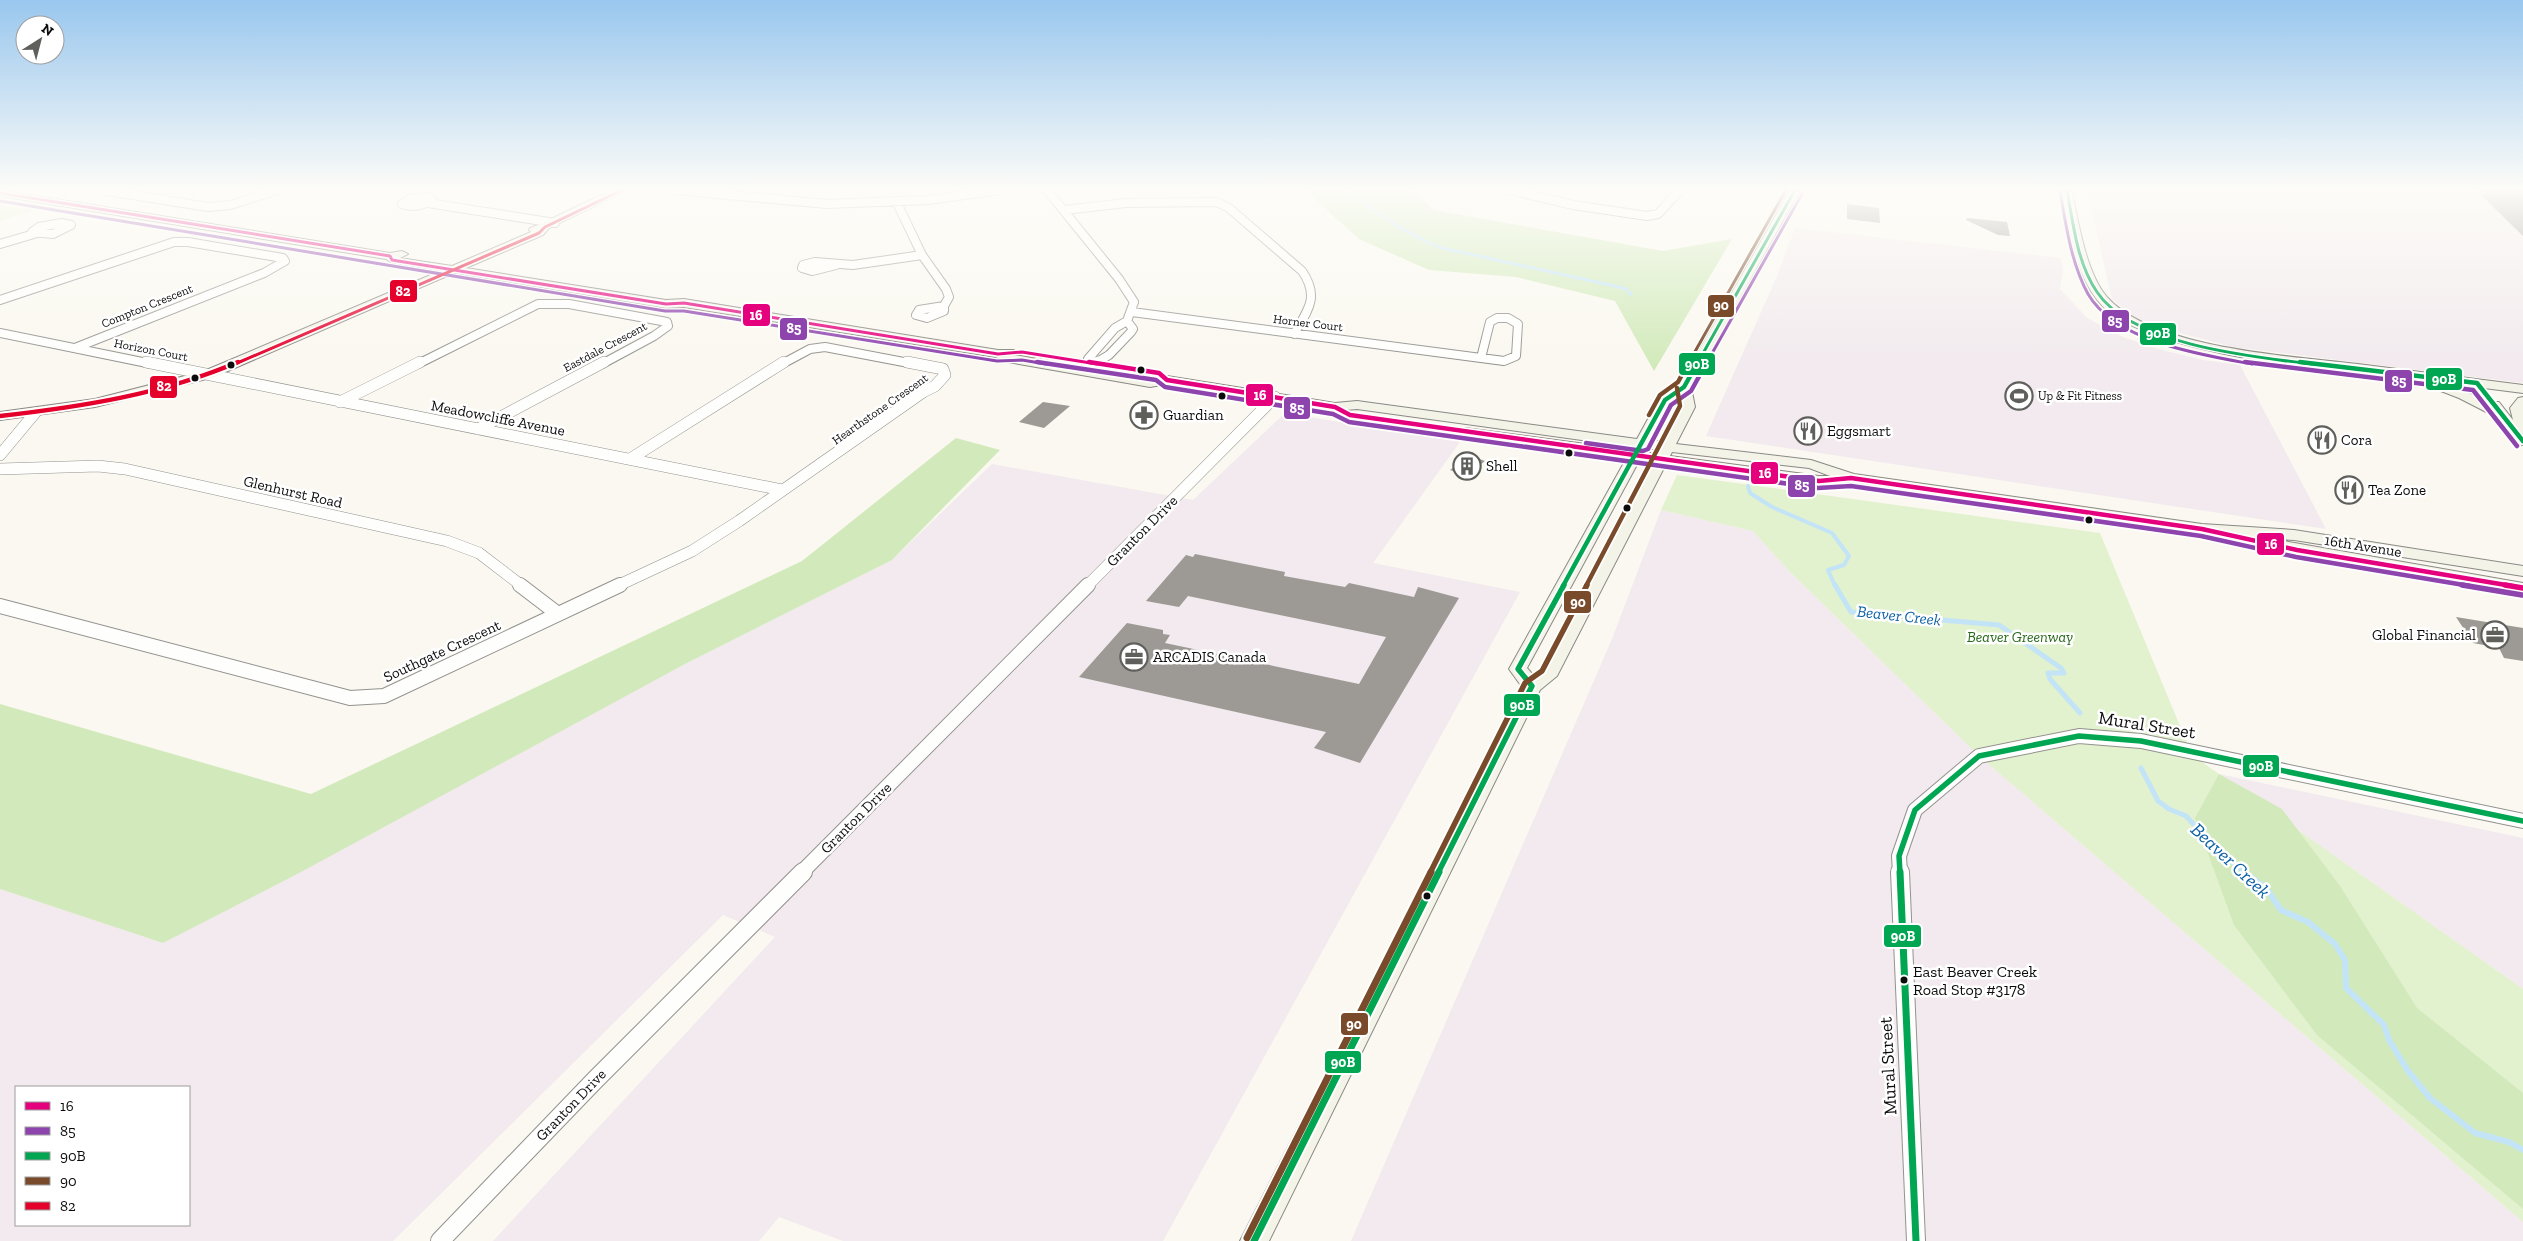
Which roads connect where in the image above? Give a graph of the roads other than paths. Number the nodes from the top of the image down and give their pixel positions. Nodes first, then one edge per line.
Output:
1 (156, 248) edge
2 (223, 248) edge
3 (340, 248) edge
4 (502, 248) edge
5 (919, 248) edge
6 (1095, 248) edge
7 (1275, 248) edge
8 (1762, 248) edge
9 (2082, 248) edge
10 (922, 254) junction
11 (390, 256) junction
12 (836, 265) dead end
13 (458, 266) junction
14 (0, 300) edge
15 (684, 303) junction
16 (944, 306) dead end
17 (1129, 317) junction
18 (0, 334) edge
19 (1294, 334) junction
20 (74, 348) junction
21 (998, 354) junction
22 (1481, 358) junction
23 (1093, 362) junction
24 (1082, 372) junction
25 (2389, 372) junction
26 (209, 374) junction
27 (1167, 380) junction
28 (2477, 383) junction
29 (1684, 387) junction
30 (2523, 389) edge
31 (1275, 397) junction
32 (2523, 401) edge
33 (340, 402) junction
34 (34, 413) junction
35 (2501, 414) junction
36 (0, 416) edge
37 (478, 429) junction
38 (2523, 429) edge
39 (2523, 441) edge
40 (1639, 450) junction
41 (1664, 453) junction
42 (0, 455) edge
43 (630, 458) junction
44 (0, 468) edge
45 (782, 490) junction
46 (2202, 529) junction
47 (2319, 554) junction
48 (2523, 572) edge
49 (2523, 579) edge
50 (2523, 588) edge
51 (0, 606) edge
52 (558, 614) junction
53 (1532, 686) junction
54 (2523, 821) edge
55 (440, 1241) edge
56 (1254, 1241) edge
57 (1916, 1241) edge

1 - 14 street, Compton Crescent
2 - 20 street, Compton Crescent
3 - 11 main road, 16th Avenue
4 - 13 main road
5 - 10 street
6 - 17 street
7 - 19 street
8 - 29 main road
9 - 25 main road
10 - 12 street
10 - 16 street
11 - 13 main road, 16th Avenue
11 - 13 main road, 16th Avenue
13 - 15 main road, 16th Avenue
13 - 15 main road, 16th Avenue
13 - 26 main road
15 - 21 main road, 16th Avenue
17 - 19 street, Horner Court
17 - 23 street
17 - 23 street
18 - 20 street, Horizon Court
19 - 22 street, Horner Court
20 - 26 street, Horizon Court
21 - 23 main road, 16th Avenue
21 - 24 main road, 16th Avenue
22 - 22 street, Horner Court
23 - 24 street
23 - 27 main road, 16th Avenue
24 - 27 main road, 16th Avenue
25 - 28 main road
25 - 35 main road
26 - 33 street, Meadowcliffe Avenue
26 - 34 main road
27 - 31 main road, 16th Avenue
28 - 30 main road
28 - 35 main road
29 - 40 main road
29 - 41 main road
31 - 40 main road, 16th Avenue
31 - 55 street, Granton Drive
32 - 38 main road
33 - 37 street, Meadowcliffe Avenue
33 - 37 street, Eastdale Crescent
34 - 36 main road
34 - 42 street
35 - 39 main road
37 - 43 street, Meadowcliffe Avenue
40 - 41 main road, 16th Avenue
40 - 53 main road
41 - 46 main road, 16th Avenue
41 - 53 main road
43 - 45 street, Meadowcliffe Avenue
43 - 45 street, Hearthstone Crescent
44 - 52 street, Glenhurst Road
45 - 52 street, Southgate Crescent
46 - 47 main road, 16th Avenue
46 - 48 main road, 16th Avenue
47 - 49 main road
47 - 50 main road, 16th Avenue
51 - 52 street, Southgate Crescent
53 - 56 main road
54 - 57 street, Mural Street

